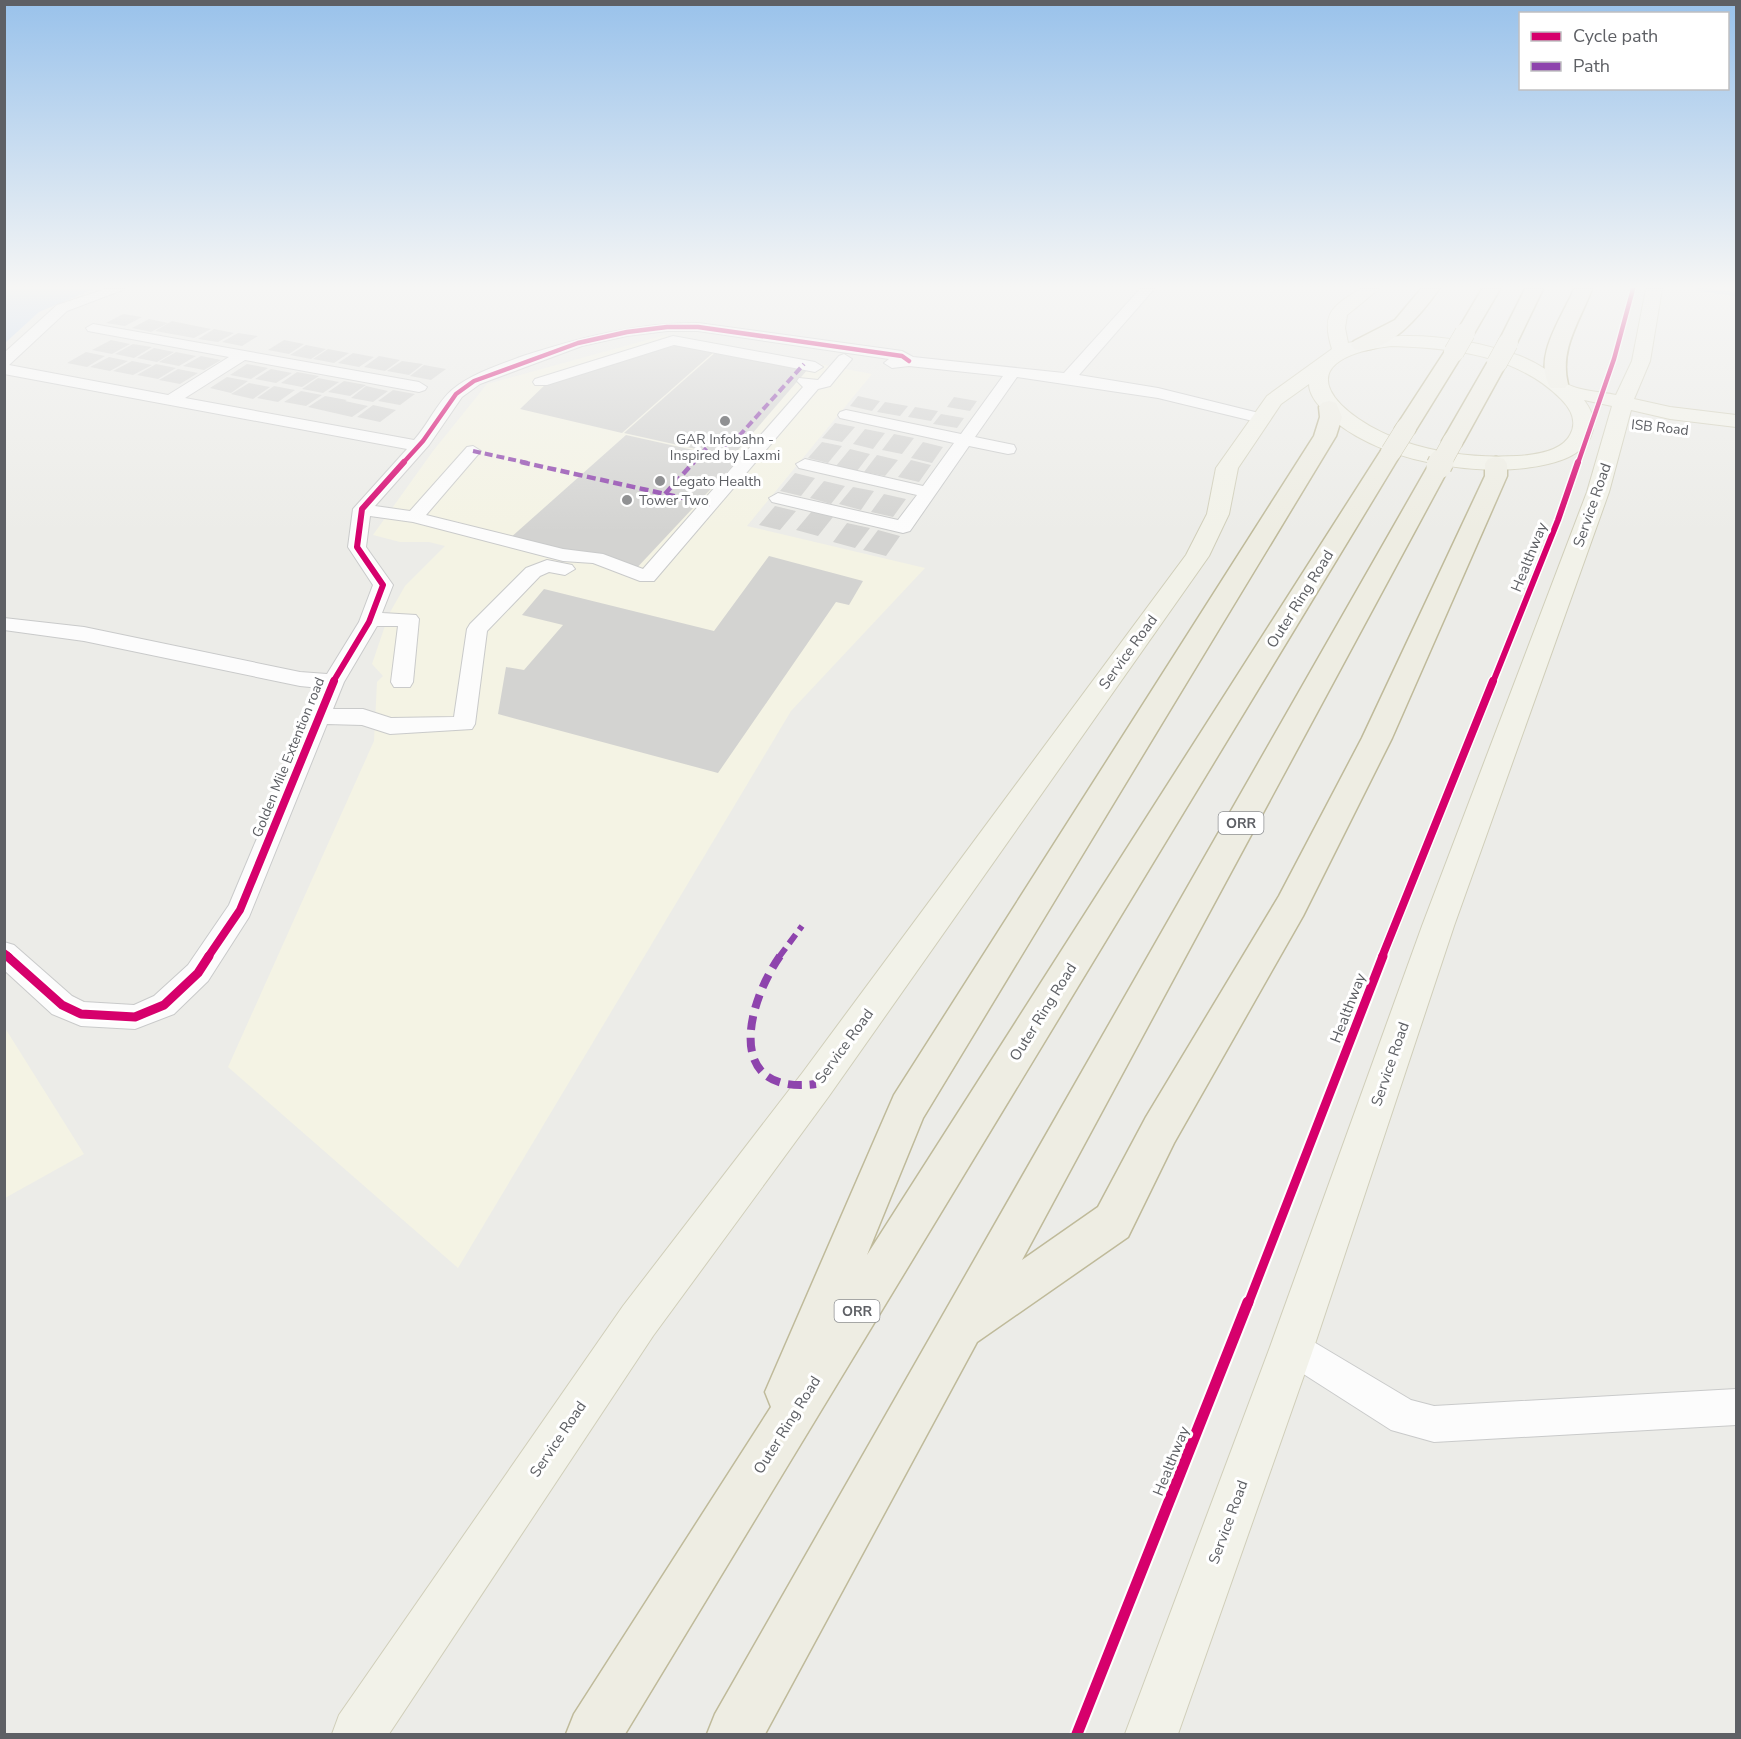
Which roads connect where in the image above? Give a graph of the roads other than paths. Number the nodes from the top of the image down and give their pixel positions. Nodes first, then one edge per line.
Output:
1 (10, 370) edge
2 (80, 370) edge
3 (218, 370) edge
4 (326, 370) edge
5 (500, 370) edge
6 (578, 370) edge
7 (813, 370) edge
8 (835, 370) edge
9 (996, 370) edge
10 (1075, 370) edge
11 (1315, 370) edge
12 (1320, 370) edge
13 (1442, 370) edge
14 (1493, 370) edge
15 (1534, 370) edge
16 (1553, 370) edge
17 (1637, 370) edge
18 (1013, 372) junction
19 (1068, 378) junction
20 (541, 382) dead end
21 (812, 386) junction
22 (419, 387) dead end
23 (1562, 387) junction
24 (186, 390) junction
25 (171, 400) junction
26 (1329, 407) junction
27 (1620, 413) junction
28 (846, 416) dead end
29 (1261, 418) junction
30 (1583, 419) junction
31 (1737, 421) edge
32 (1737, 436) edge
33 (423, 439) junction
34 (965, 440) junction
35 (1008, 449) dead end
36 (473, 451) dead end
37 (805, 464) dead end
38 (1496, 464) junction
39 (928, 492) junction
40 (778, 498) dead end
41 (362, 509) junction
42 (414, 517) junction
43 (565, 569) dead end
44 (370, 620) junction
45 (4, 624) edge
46 (333, 682) junction
47 (402, 682) dead end
48 (321, 716) junction
49 (4, 953) edge
50 (960, 1328) junction
51 (1292, 1347) junction
52 (1737, 1407) edge
53 (748, 1487) junction
54 (358, 1734) edge
55 (594, 1734) edge
56 (735, 1734) edge
57 (1152, 1734) edge

1 - 25 street
2 - 24 street
3 - 24 street
4 - 22 street
5 - 33 street
6 - 20 street
7 - 21 street
8 - 21 street
9 - 18 street
10 - 19 street
11 - 29 main road, Service Road
12 - 26 main road
13 - 53 highway, Outer Ring Road / ORR, bridge
14 - 50 highway, ORR, bridge
15 - 23 main road, Service Road
16 - 23 highway
17 - 27 main road, Service Road
18 - 19 street
18 - 34 street
19 - 29 street
21 - 42 street
23 - 27 main road, ISB Road
23 - 30 main road
24 - 25 street
24 - 33 street
25 - 33 street
26 - 38 main road
26 - 53 highway
27 - 30 main road, ISB Road
27 - 31 main road, ISB Road
27 - 32 main road, ISB Road
27 - 51 main road, Service Road
28 - 34 street
29 - 54 main road, Service Road
30 - 38 main road
33 - 41 street
34 - 35 street
34 - 39 street
36 - 42 street
37 - 39 street
38 - 50 highway
39 - 40 street
41 - 42 street
41 - 44 street, Golden Mile Extention road
43 - 48 street
44 - 46 street, Golden Mile Extention road
44 - 47 street
45 - 46 street
46 - 48 street, Golden Mile Extention road
48 - 49 street, Golden Mile Extention road
50 - 56 highway, ORR
51 - 52 street
51 - 57 main road, Service Road
53 - 55 highway, Outer Ring Road / ORR

